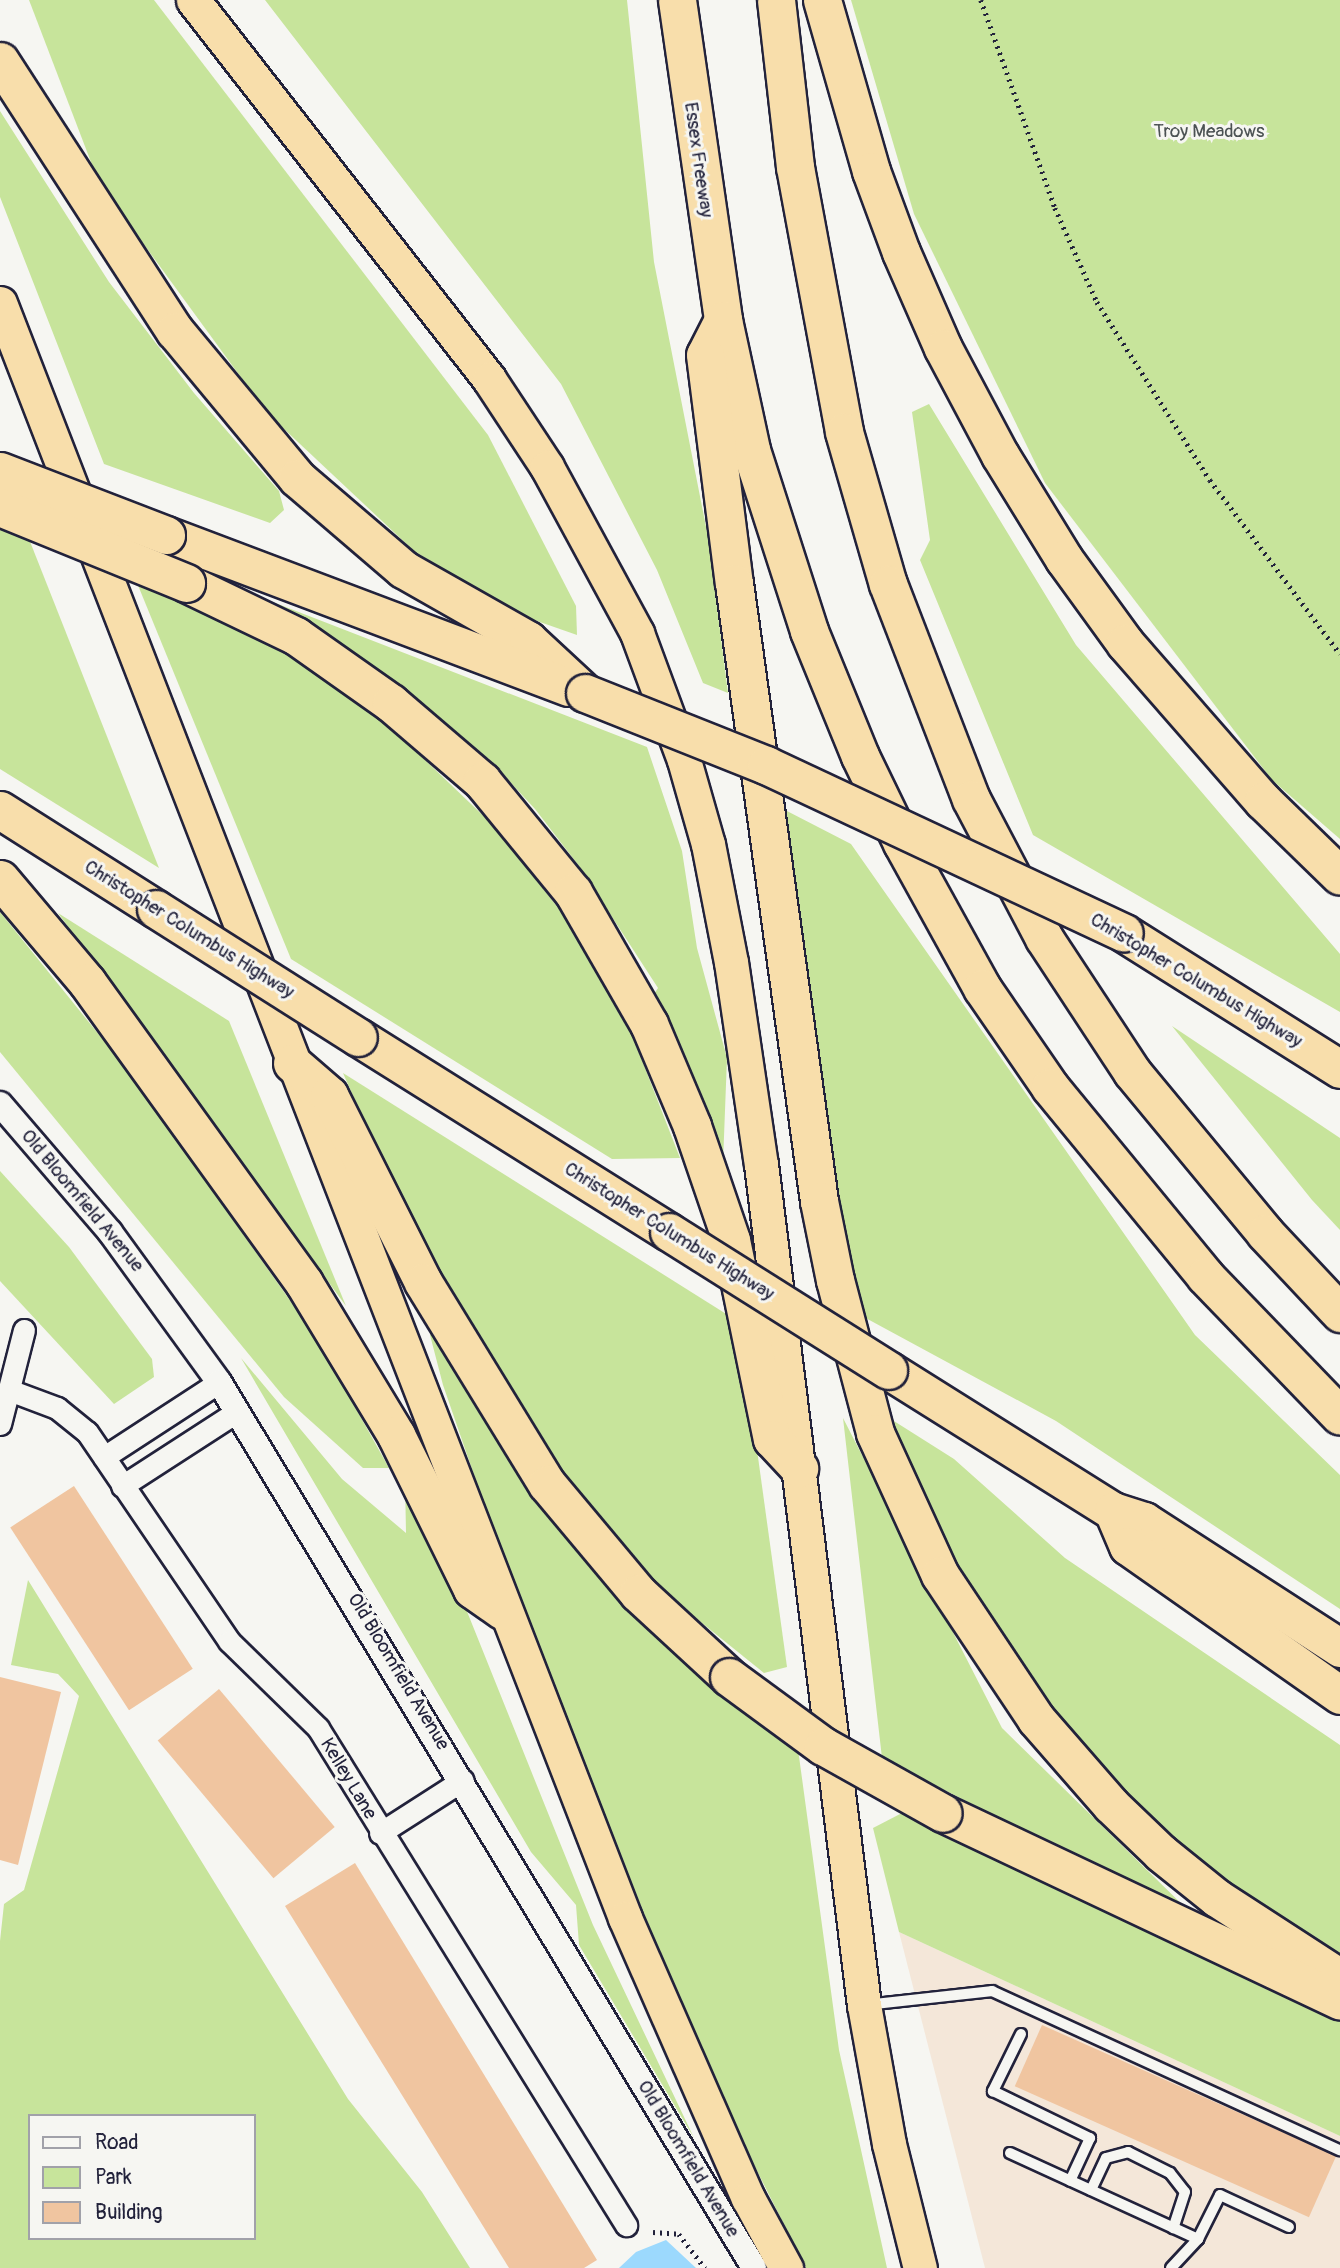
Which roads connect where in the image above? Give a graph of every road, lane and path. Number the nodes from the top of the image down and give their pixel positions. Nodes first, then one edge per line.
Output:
1 (193, 0) edge
2 (677, 0) edge
3 (776, 0) edge
4 (822, 0) edge
5 (981, 0) edge
6 (0, 61) edge
7 (0, 303) edge
8 (723, 320) junction
9 (0, 471) edge
10 (0, 507) edge
11 (1340, 654) edge
12 (585, 693) junction
13 (0, 810) edge
14 (1340, 876) edge
15 (0, 879) edge
16 (292, 1063) junction
17 (1340, 1069) edge
18 (0, 1104) edge
19 (1340, 1313) edge
20 (24, 1330) dead end
21 (219, 1382) junction
22 (9, 1390) junction
23 (238, 1411) junction
24 (1340, 1416) edge
25 (0, 1424) edge
26 (104, 1457) junction
27 (799, 1468) junction
28 (122, 1486) junction
29 (1113, 1511) junction
30 (502, 1610) junction
31 (1340, 1648) edge
32 (1340, 1695) edge
33 (463, 1780) junction
34 (380, 1833) junction
35 (1340, 1978) edge
36 (1340, 2001) edge
37 (864, 2005) junction
38 (1021, 2034) dead end
39 (1340, 2150) edge
40 (1010, 2153) dead end
41 (1070, 2181) junction
42 (1091, 2190) junction
43 (626, 2225) dead end
44 (1289, 2227) dead end
45 (1173, 2228) junction
46 (653, 2232) dead end
47 (1198, 2239) junction
48 (705, 2268) edge
49 (754, 2268) edge
50 (786, 2268) edge
51 (920, 2268) edge
52 (1171, 2268) edge

1 - 27 highway
2 - 8 highway, Essex Freeway
3 - 19 highway
4 - 14 highway
5 - 11 path
6 - 12 highway
7 - 16 highway
8 - 24 highway, Essex Freeway
8 - 35 highway
9 - 12 highway, Christopher Columbus Highway, bridge
10 - 27 highway, bridge
12 - 17 highway, Christopher Columbus Highway, bridge
13 - 29 highway, Christopher Columbus Highway, bridge
15 - 30 highway
16 - 30 highway
16 - 36 highway, bridge
18 - 21 street, Old Bloomfield Avenue
20 - 22 street
21 - 23 street, Old Bloomfield Avenue
21 - 26 street
22 - 25 street
22 - 26 street, Kelley Lane
23 - 28 street
23 - 33 street, Old Bloomfield Avenue
26 - 28 street, Kelley Lane
27 - 37 highway
28 - 34 street, Kelley Lane
29 - 31 highway, Christopher Columbus Highway
29 - 32 highway
30 - 50 highway
33 - 34 street
33 - 49 street, Old Bloomfield Avenue
34 - 43 street, Kelley Lane
37 - 39 lane
37 - 51 highway
38 - 41 lane
40 - 41 lane
41 - 42 lane
42 - 45 lane
42 - 45 lane
44 - 47 lane
45 - 47 lane
46 - 48 path
47 - 52 lane

